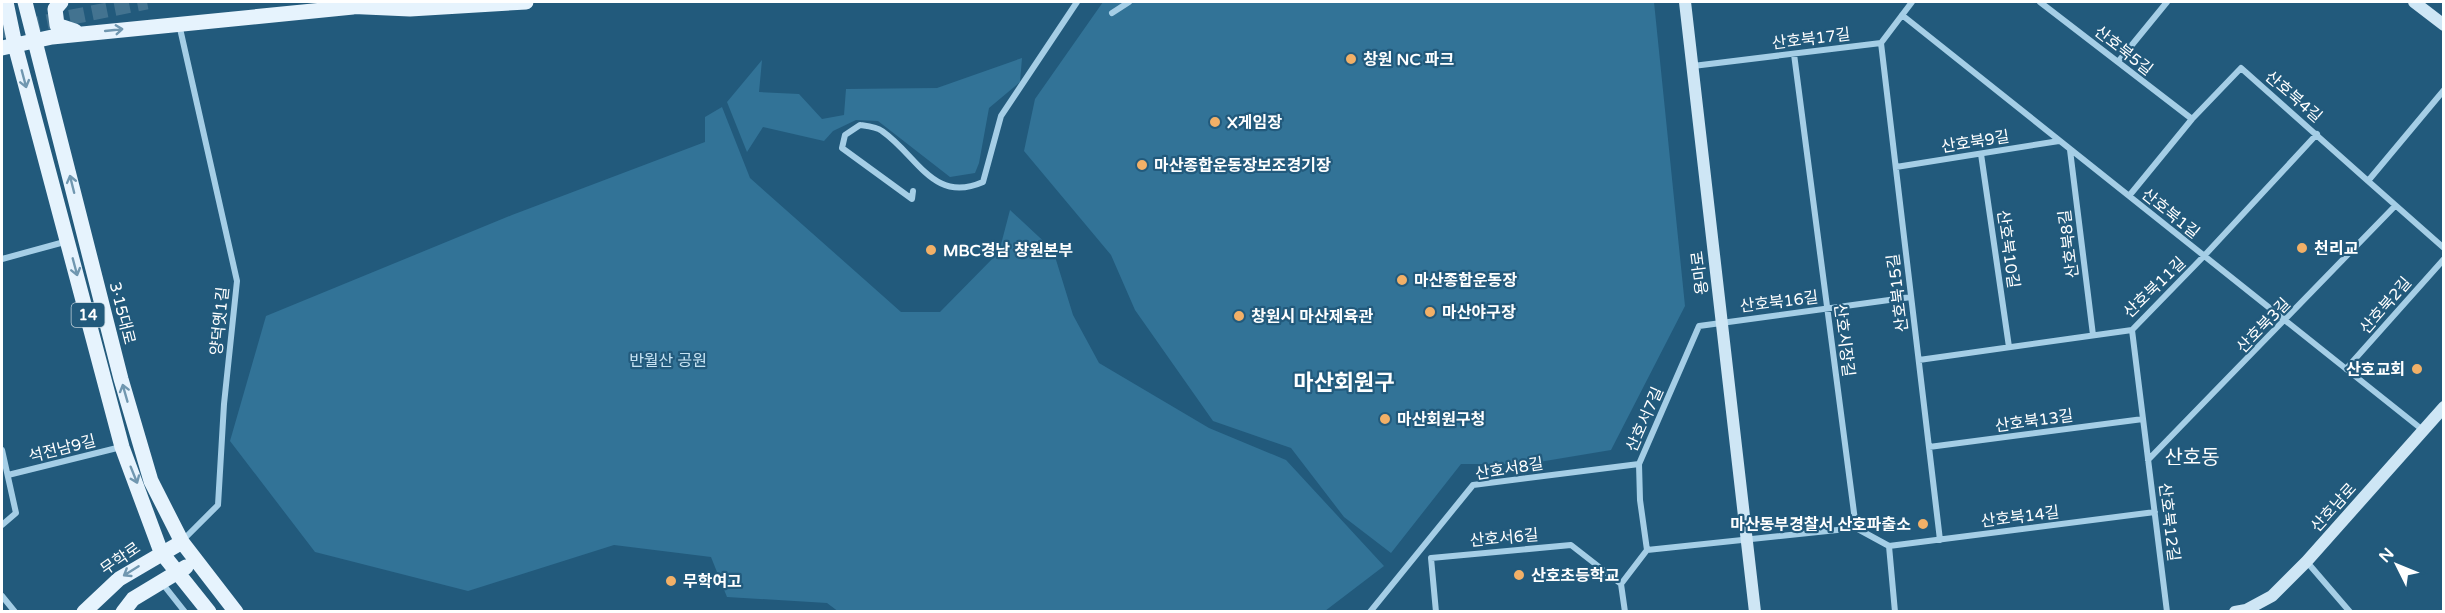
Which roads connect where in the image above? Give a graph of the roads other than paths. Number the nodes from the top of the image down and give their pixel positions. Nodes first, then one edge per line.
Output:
1 (7, 2) edge
2 (25, 2) edge
3 (61, 2) edge
4 (298, 2) edge
5 (333, 2) edge
6 (526, 2) edge
7 (1077, 2) edge
8 (1129, 2) edge
9 (1684, 2) edge
10 (1912, 2) edge
11 (2040, 2) edge
12 (2167, 2) edge
13 (2414, 2) edge
14 (2, 3) edge
15 (440, 4) edge
16 (353, 7) junction
17 (1112, 13) dead end
18 (1902, 15) junction
19 (179, 23) junction
20 (2444, 25) edge
21 (89, 33) junction
22 (35, 40) junction
23 (1881, 44) junction
24 (8, 46) edge
25 (1794, 54) junction
26 (2118, 62) junction
27 (1692, 66) junction
28 (2444, 90) edge
29 (2192, 119) junction
30 (2317, 134) junction
31 (2059, 141) junction
32 (2070, 150) junction
33 (1981, 154) junction
34 (1896, 167) junction
35 (2368, 181) junction
36 (913, 191) dead end
37 (2129, 196) junction
38 (2395, 206) junction
39 (68, 241) junction
40 (2444, 248) edge
41 (2204, 256) junction
42 (2, 259) edge
43 (2444, 259) edge
44 (1911, 297) junction
45 (1827, 309) junction
46 (1722, 321) junction
47 (2286, 321) junction
48 (2132, 330) junction
49 (2092, 335) junction
50 (2009, 347) junction
51 (1919, 360) junction
52 (2346, 369) junction
53 (2444, 407) edge
54 (2143, 419) junction
55 (2424, 431) junction
56 (122, 447) junction
57 (1929, 447) junction
58 (2, 450) edge
59 (2148, 460) junction
60 (1639, 464) junction
61 (8, 475) junction
62 (2155, 512) junction
63 (2, 525) edge
64 (1856, 528) junction
65 (1747, 540) junction
66 (1940, 540) junction
67 (182, 542) junction
68 (1888, 546) junction
69 (1647, 550) junction
70 (161, 552) junction
71 (1416, 555) junction
72 (1431, 558) junction
73 (195, 561) junction
74 (2307, 561) junction
75 (178, 572) junction
76 (161, 582) junction
77 (1621, 584) junction
78 (2, 596) edge
79 (15, 612) edge
80 (84, 612) edge
81 (123, 612) edge
82 (185, 612) edge
83 (209, 612) edge
84 (236, 612) edge
85 (1370, 612) edge
86 (1436, 612) edge
87 (1624, 612) edge
88 (1755, 612) edge
89 (1895, 612) edge
90 (2168, 612) edge
91 (2235, 612) edge
92 (2350, 612) edge

1 - 14 main road
1 - 24 main road, 3·15대로 / 14
2 - 22 main road, 3·15대로 / 14
3 - 21 main road
4 - 16 main road
5 - 16 main road
6 - 15 main road
7 - 36 street
8 - 17 street
9 - 27 main road, 용마로
10 - 18 street
11 - 26 street, 산호북5길
12 - 26 street
13 - 20 main road
15 - 16 main road
16 - 19 main road
18 - 23 street
18 - 31 street, 산호북1길
21 -> 19 main road
19 - 67 street, 양덕옛1길
21 - 22 main road
22 - 24 main road
67 -> 22 main road, 3·15대로 / 14
23 - 25 street, 산호북17길
23 - 34 street, 산호북15길
24 -> 39 main road, 3·15대로 / 14
25 - 27 street, 산호북17길
25 - 45 street, 산호시장길
26 - 29 street, 산호북5길
27 - 46 main road, 용마로
28 - 35 street
29 - 30 street, 산호북4길
29 - 37 street, 산호북4길
30 - 35 street, 산호북4길
30 - 41 street, 산호북11길
31 - 32 street, 산호북1길
31 - 33 street, 산호북9길
32 - 37 street, 산호북1길
32 - 49 street, 산호북8길
33 - 34 street, 산호북9길
33 - 50 street, 산호북10길
34 - 44 street, 산호북15길
35 - 38 street, 산호북4길
37 - 41 street, 산호북1길
38 - 40 street, 산호북4길
38 - 47 street, 산호북3길
39 - 42 street
39 -> 56 main road, 3·15대로 / 14
41 - 47 street, 산호북1길
41 - 48 street, 산호북11길
43 - 52 street, 산호북2길
44 - 45 street, 산호북16길
44 - 51 street, 산호북15길
45 - 46 street, 산호북16길
45 - 64 street, 산호시장길
46 - 60 street, 산호서7길
46 - 65 main road, 용마로
47 - 52 street, 산호북1길
47 - 59 street, 산호북3길
48 - 49 street, 산호북11길
48 - 54 street, 산호북12길
49 - 50 street, 산호북11길
50 - 51 street, 산호북11길
51 - 57 street, 산호북15길
52 - 55 street, 산호북1길
53 - 55 main road, 산호남로
54 - 57 street, 산호북13길
54 - 59 street, 산호북12길
55 - 74 main road, 산호남로
56 - 61 street, 석전남9길
56 -> 70 main road, 3·15대로 / 14
57 - 66 street, 산호북15길
58 - 61 street, 석전남9길
59 - 62 street, 산호북12길
60 - 69 street, 산호서7길
60 - 71 street, 산호서8길
61 - 63 street, 석전남9길
62 - 66 street, 산호북14길
62 - 90 street, 산호북12길
64 - 65 street
64 - 68 street
65 - 69 street
65 - 88 main road, 용마로
66 - 68 street, 산호북14길
67 - 70 main road, 무학로
67 - 73 main road, 3·15대로 / 14
68 - 89 street
69 - 77 street
70 - 75 main road, 3·15대로 / 14
70 -> 80 main road, 무학로
71 - 72 street, 산호서6길
71 - 85 street, 산호서8길
72 - 77 street, 산호서6길
72 - 86 street
73 - 75 main road
73 - 84 main road, 3·15대로 / 14
74 - 91 main road, 산호남로
74 - 92 street
75 - 76 main road
75 - 83 main road, 3·15대로 / 14
76 - 81 main road
76 - 82 street
77 - 87 street
78 - 79 street

